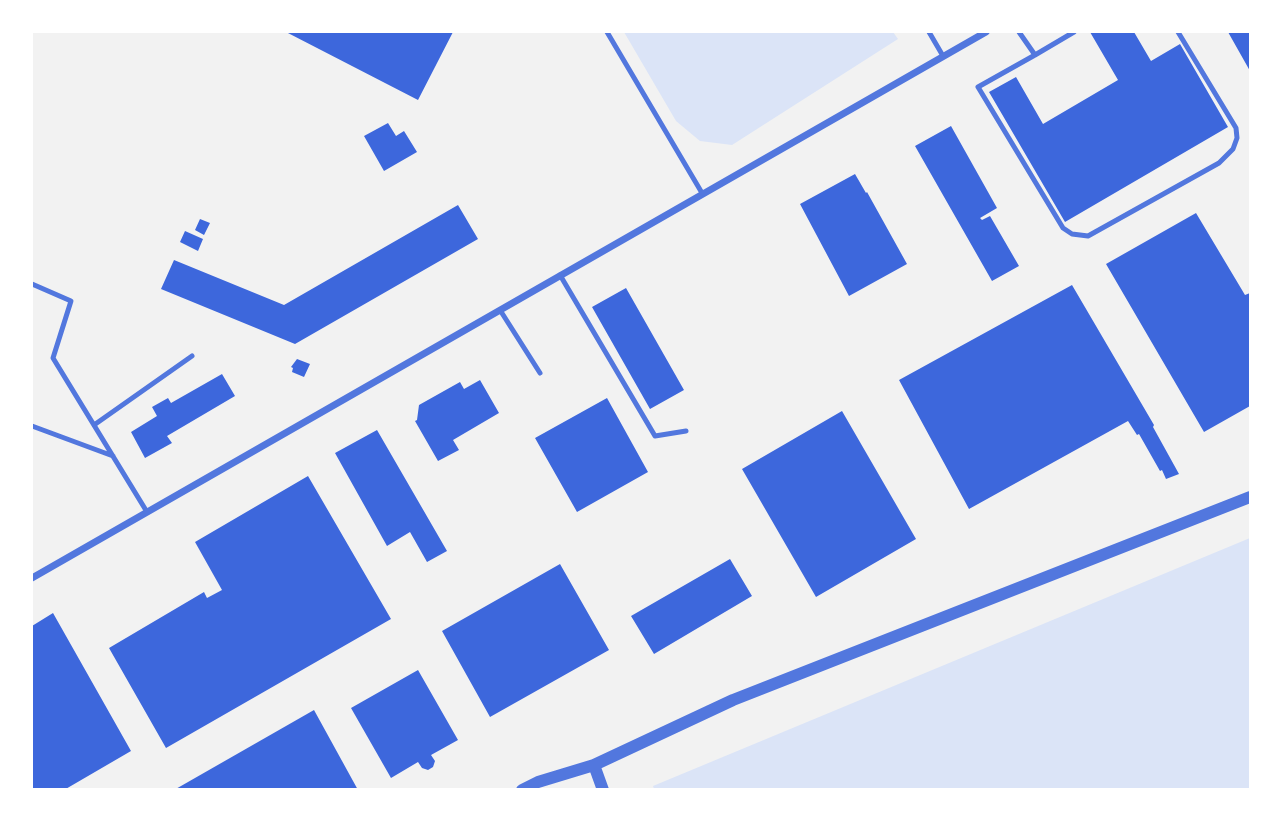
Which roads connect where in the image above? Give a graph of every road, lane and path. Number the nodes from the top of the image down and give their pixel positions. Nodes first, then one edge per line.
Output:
1 (607, 32) edge
2 (929, 32) edge
3 (986, 32) edge
4 (1019, 32) edge
5 (1073, 32) edge
6 (1178, 32) edge
7 (976, 34) edge
8 (1035, 55) junction
9 (943, 56) junction
10 (702, 193) junction
11 (560, 275) junction
12 (32, 284) edge
13 (500, 310) junction
14 (192, 356) dead end
15 (540, 373) dead end
16 (94, 425) junction
17 (32, 426) edge
18 (686, 431) dead end
19 (113, 456) junction
20 (1251, 497) edge
21 (147, 512) junction
22 (32, 578) edge
23 (594, 765) junction
24 (522, 789) edge
25 (604, 789) edge

1 - 10 lane
2 - 9 lane
3 - 7 street
4 - 8 lane
5 - 8 lane
6 - 8 lane
7 - 9 street
9 - 10 street
10 - 11 street
11 - 13 street
11 - 18 lane
12 - 16 lane
13 - 15 lane
13 - 21 street
14 - 16 lane
16 - 19 lane
17 - 19 lane
19 - 21 lane
20 - 23 street
21 - 22 street
23 - 24 street
23 - 25 street

